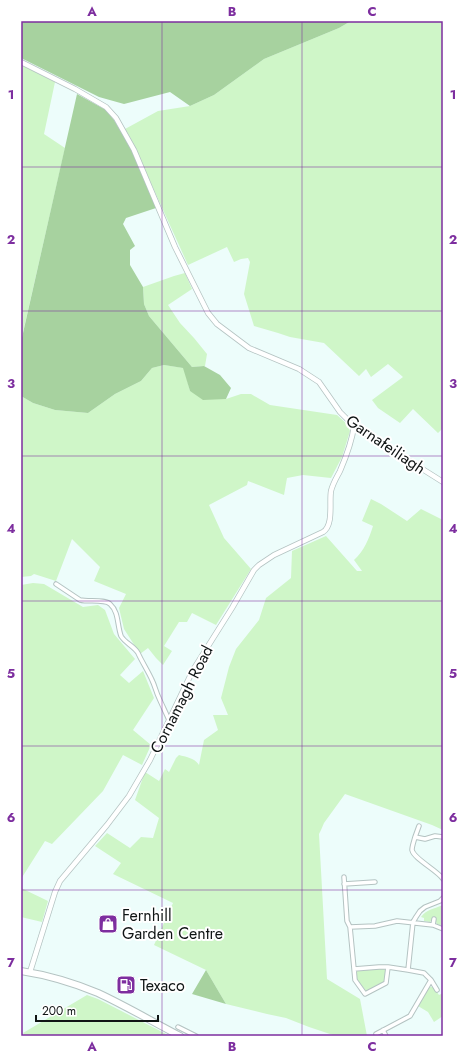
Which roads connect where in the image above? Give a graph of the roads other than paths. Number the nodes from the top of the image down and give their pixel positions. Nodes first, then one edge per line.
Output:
1 (21, 62) edge
2 (354, 426) junction
3 (443, 482) edge
4 (56, 584) dead end
5 (169, 720) junction
6 (419, 826) dead end
7 (415, 837) junction
8 (443, 837) edge
9 (344, 877) dead end
10 (443, 879) edge
11 (375, 882) dead end
12 (344, 884) junction
13 (443, 898) edge
14 (434, 919) dead end
15 (413, 922) junction
16 (433, 925) junction
17 (350, 927) junction
18 (443, 929) edge
19 (388, 967) junction
20 (354, 969) junction
21 (408, 970) junction
22 (21, 971) edge
23 (30, 972) junction
24 (431, 980) junction
25 (437, 990) dead end
26 (178, 1027) dead end
27 (383, 1030) junction
28 (376, 1034) dead end
29 (180, 1036) edge
30 (196, 1036) edge
31 (386, 1036) edge

1 - 2 street, Garnafeiliagh
2 - 3 street, Garnafeiliagh
2 - 5 street, Cornamagh Road
4 - 5 street
5 - 23 street, Cornamagh Road
6 - 7 street
7 - 8 street
7 - 10 street
9 - 12 street
11 - 12 street
12 - 17 street
13 - 15 street
14 - 16 street
15 - 16 street
15 - 17 street
15 - 21 street
16 - 18 street
17 - 20 street
19 - 20 street
19 - 20 street
19 - 21 street
21 - 24 street
22 - 23 main road
23 - 29 main road
24 - 25 street
24 - 27 street
26 - 30 street
27 - 28 street
27 - 31 street

